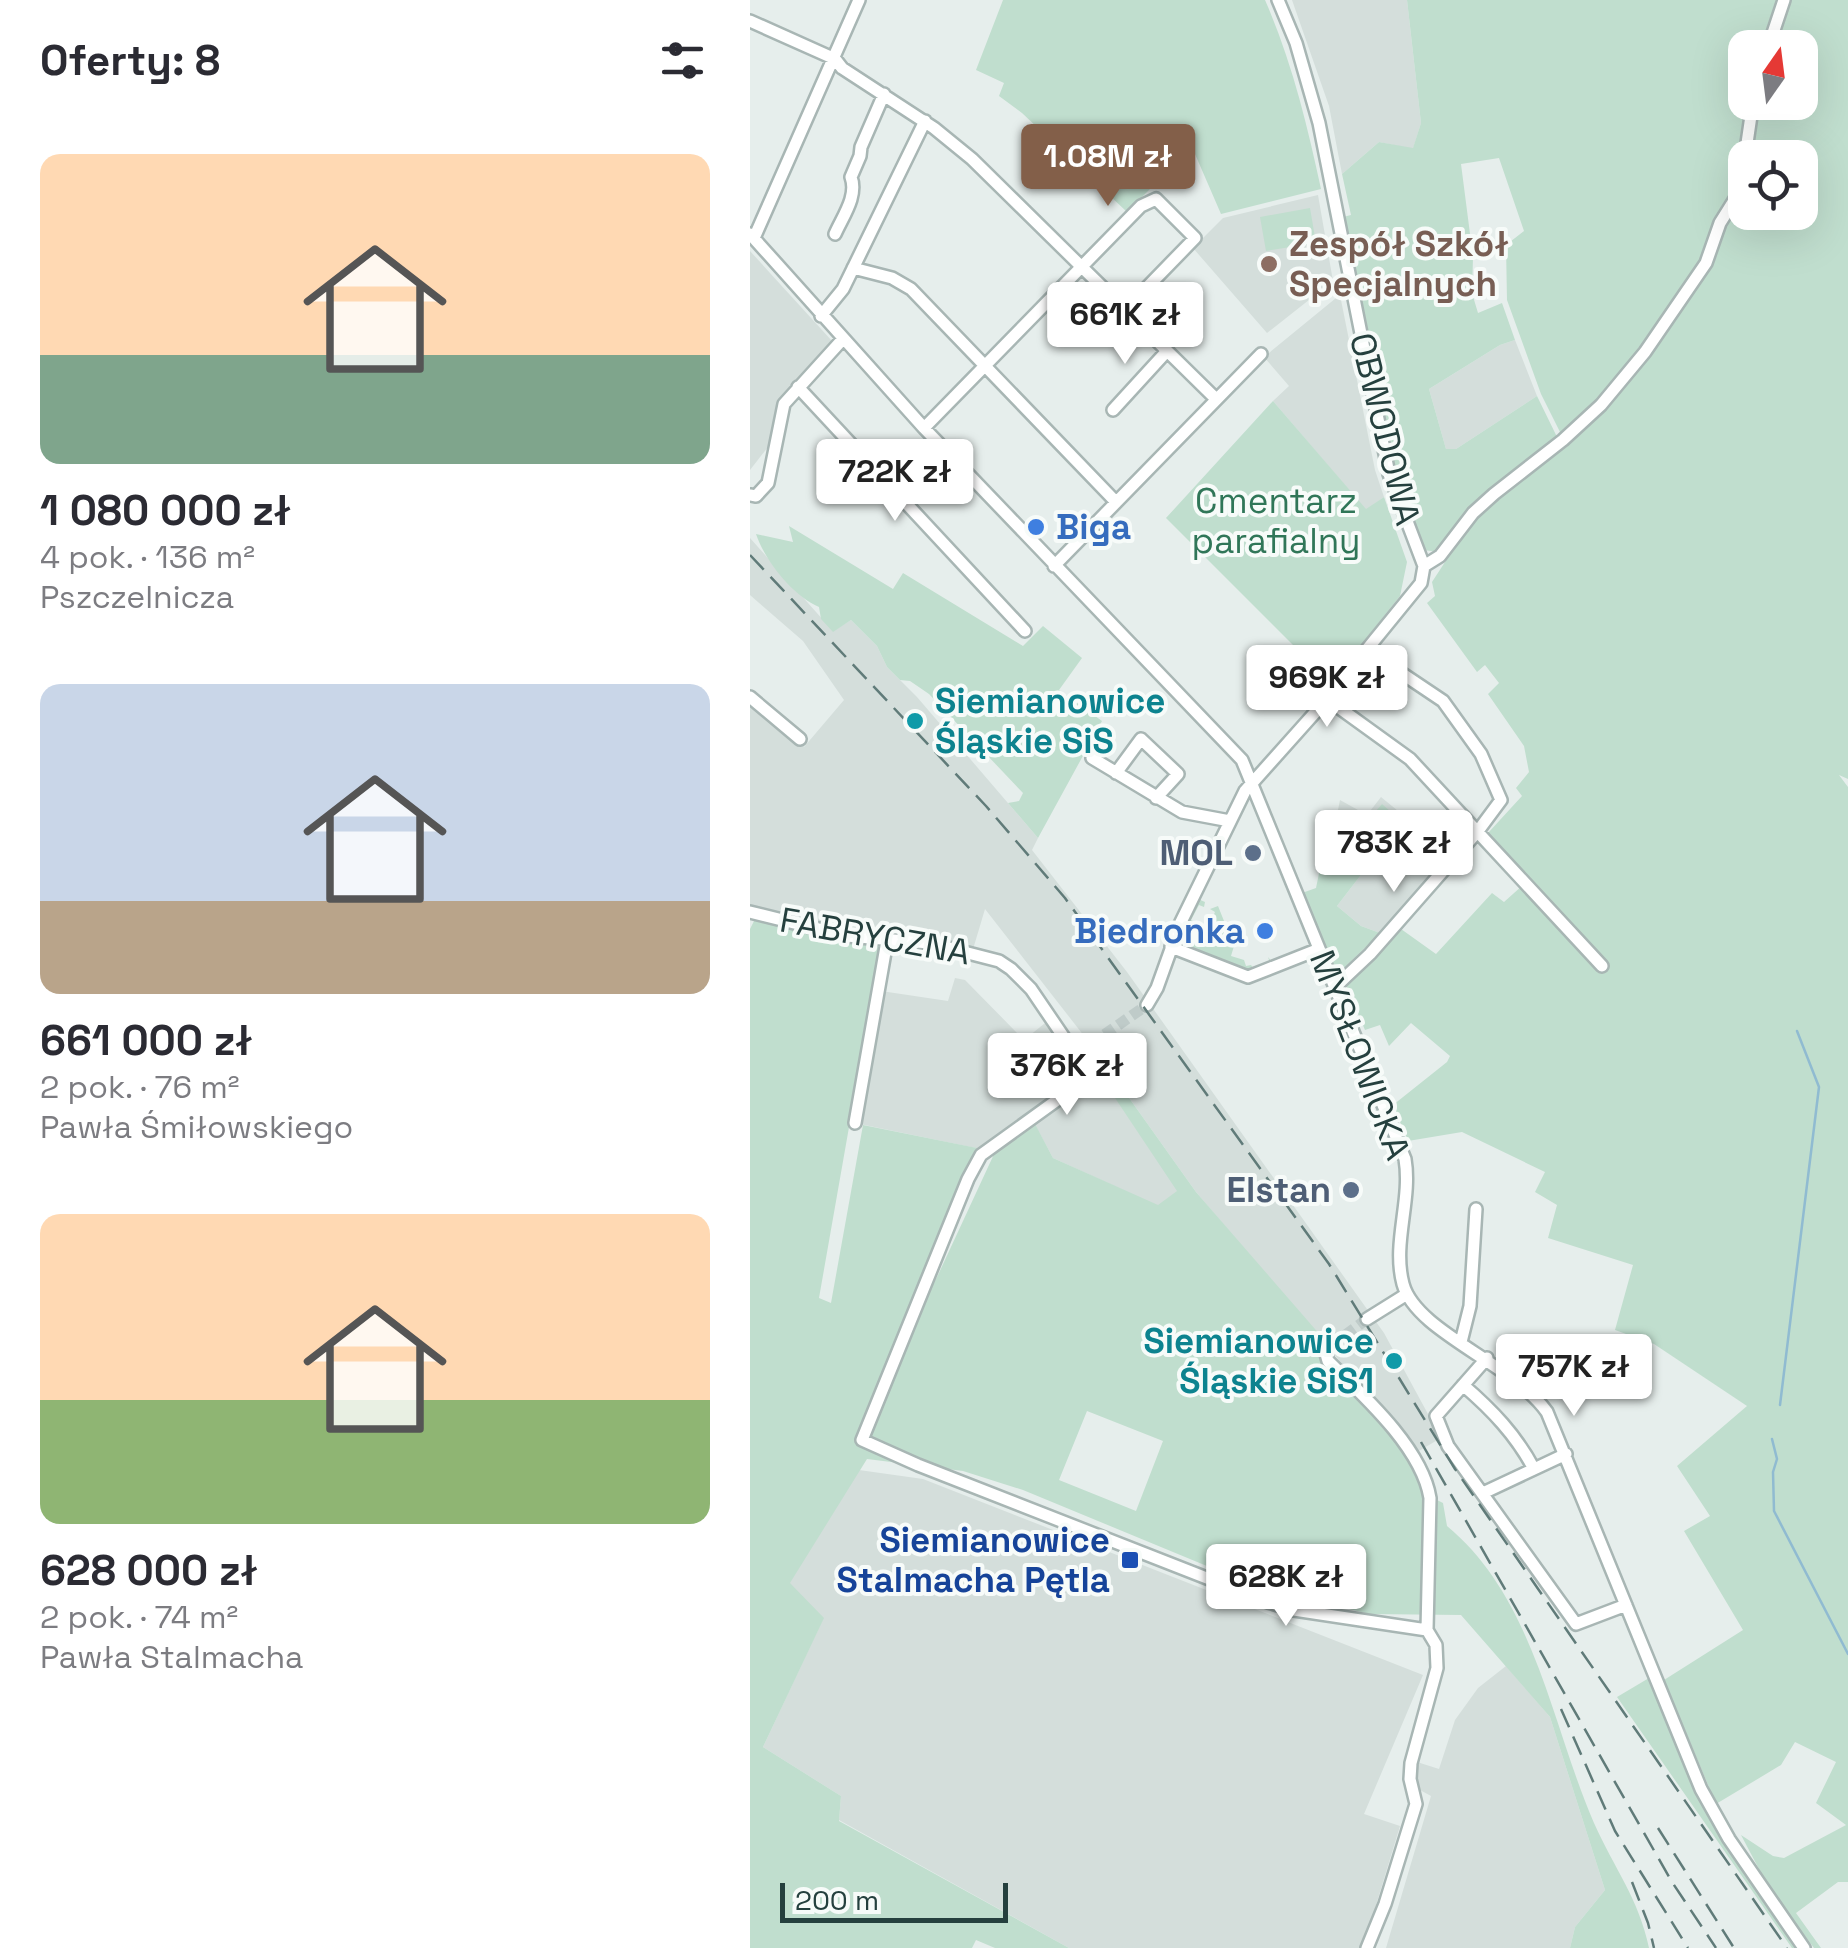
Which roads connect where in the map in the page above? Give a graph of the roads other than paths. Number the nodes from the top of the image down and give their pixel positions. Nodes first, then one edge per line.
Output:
1 (858, 0) edge
2 (1278, 0) edge
3 (1784, 0) edge
4 (750, 21) edge
5 (1774, 30) edge
6 (835, 58) junction
7 (884, 94) junction
8 (1750, 120) edge
9 (925, 121) junction
10 (835, 234) dead end
11 (752, 236) edge
12 (1080, 266) junction
13 (853, 268) junction
14 (1126, 310) junction
15 (821, 316) junction
16 (842, 340) junction
17 (1167, 352) junction
18 (1261, 354) dead end
19 (985, 365) junction
20 (798, 387) junction
21 (1215, 398) junction
22 (1113, 410) dead end
23 (924, 428) junction
24 (753, 495) edge
25 (1116, 502) junction
26 (1054, 566) junction
27 (1424, 566) junction
28 (1025, 630) dead end
29 (1367, 650) junction
30 (750, 697) edge
31 (1326, 699) junction
32 (800, 739) dead end
33 (1092, 758) dead end
34 (1116, 774) junction
35 (1253, 782) junction
36 (1156, 798) junction
37 (1230, 821) junction
38 (1478, 832) junction
39 (750, 912) edge
40 (886, 941) junction
41 (1171, 947) junction
42 (1319, 948) junction
43 (1602, 966) dead end
44 (1335, 987) junction
45 (1147, 1005) tunnel mouth
46 (1091, 1044) tunnel mouth
47 (1074, 1055) junction
48 (854, 1123) dead end
49 (1476, 1210) dead end
50 (1407, 1294) junction
51 (1368, 1319) tunnel mouth
52 (1461, 1342) junction
53 (1332, 1346) dead end
54 (1487, 1358) junction
55 (1463, 1386) junction
56 (1566, 1454) junction
57 (1534, 1469) junction
58 (1482, 1494) junction
59 (1626, 1605) junction
60 (1427, 1630) junction
61 (1367, 1948) edge
62 (1804, 1948) edge

1 - 6 street
2 - 27 street, OBWODOWA
3 - 5 street
4 - 6 street
6 - 7 street
6 - 11 street
7 - 9 street
7 - 10 street
8 - 27 street
9 - 12 street
9 - 13 street
11 - 15 street, MYSŁOWICKA
12 - 14 street
12 - 14 street
12 - 19 street
13 - 15 street
13 - 19 street
14 - 17 street
15 - 16 street, MYSŁOWICKA
16 - 20 street
16 - 23 street, MYSŁOWICKA
17 - 21 street
17 - 22 street
18 - 21 street
19 - 23 street
19 - 25 street
20 - 24 street
20 - 28 street
21 - 25 street
23 - 26 street, MYSŁOWICKA
25 - 26 street
26 - 35 street, MYSŁOWICKA
27 - 29 street
29 - 31 street
29 - 38 street
30 - 32 street
31 - 35 street
31 - 38 street
33 - 34 street
34 - 36 street
34 - 36 street
35 - 37 street
35 - 42 street, MYSŁOWICKA
36 - 37 street
37 - 41 street
38 - 43 street
38 - 44 street
39 - 40 street, FABRYCZNA
40 - 47 street, FABRYCZNA
40 - 48 street
41 - 42 street
41 - 45 street
42 - 44 street, MYSŁOWICKA
44 - 50 street, MYSŁOWICKA
46 - 47 street
47 - 60 street
49 - 52 street
50 - 51 street
50 - 52 street
52 - 54 street
53 - 60 street
54 - 55 street
54 - 56 street
55 - 57 street
55 - 58 street
56 - 57 street
56 - 59 street
57 - 58 street
58 - 59 street
59 - 62 street
60 - 61 street

